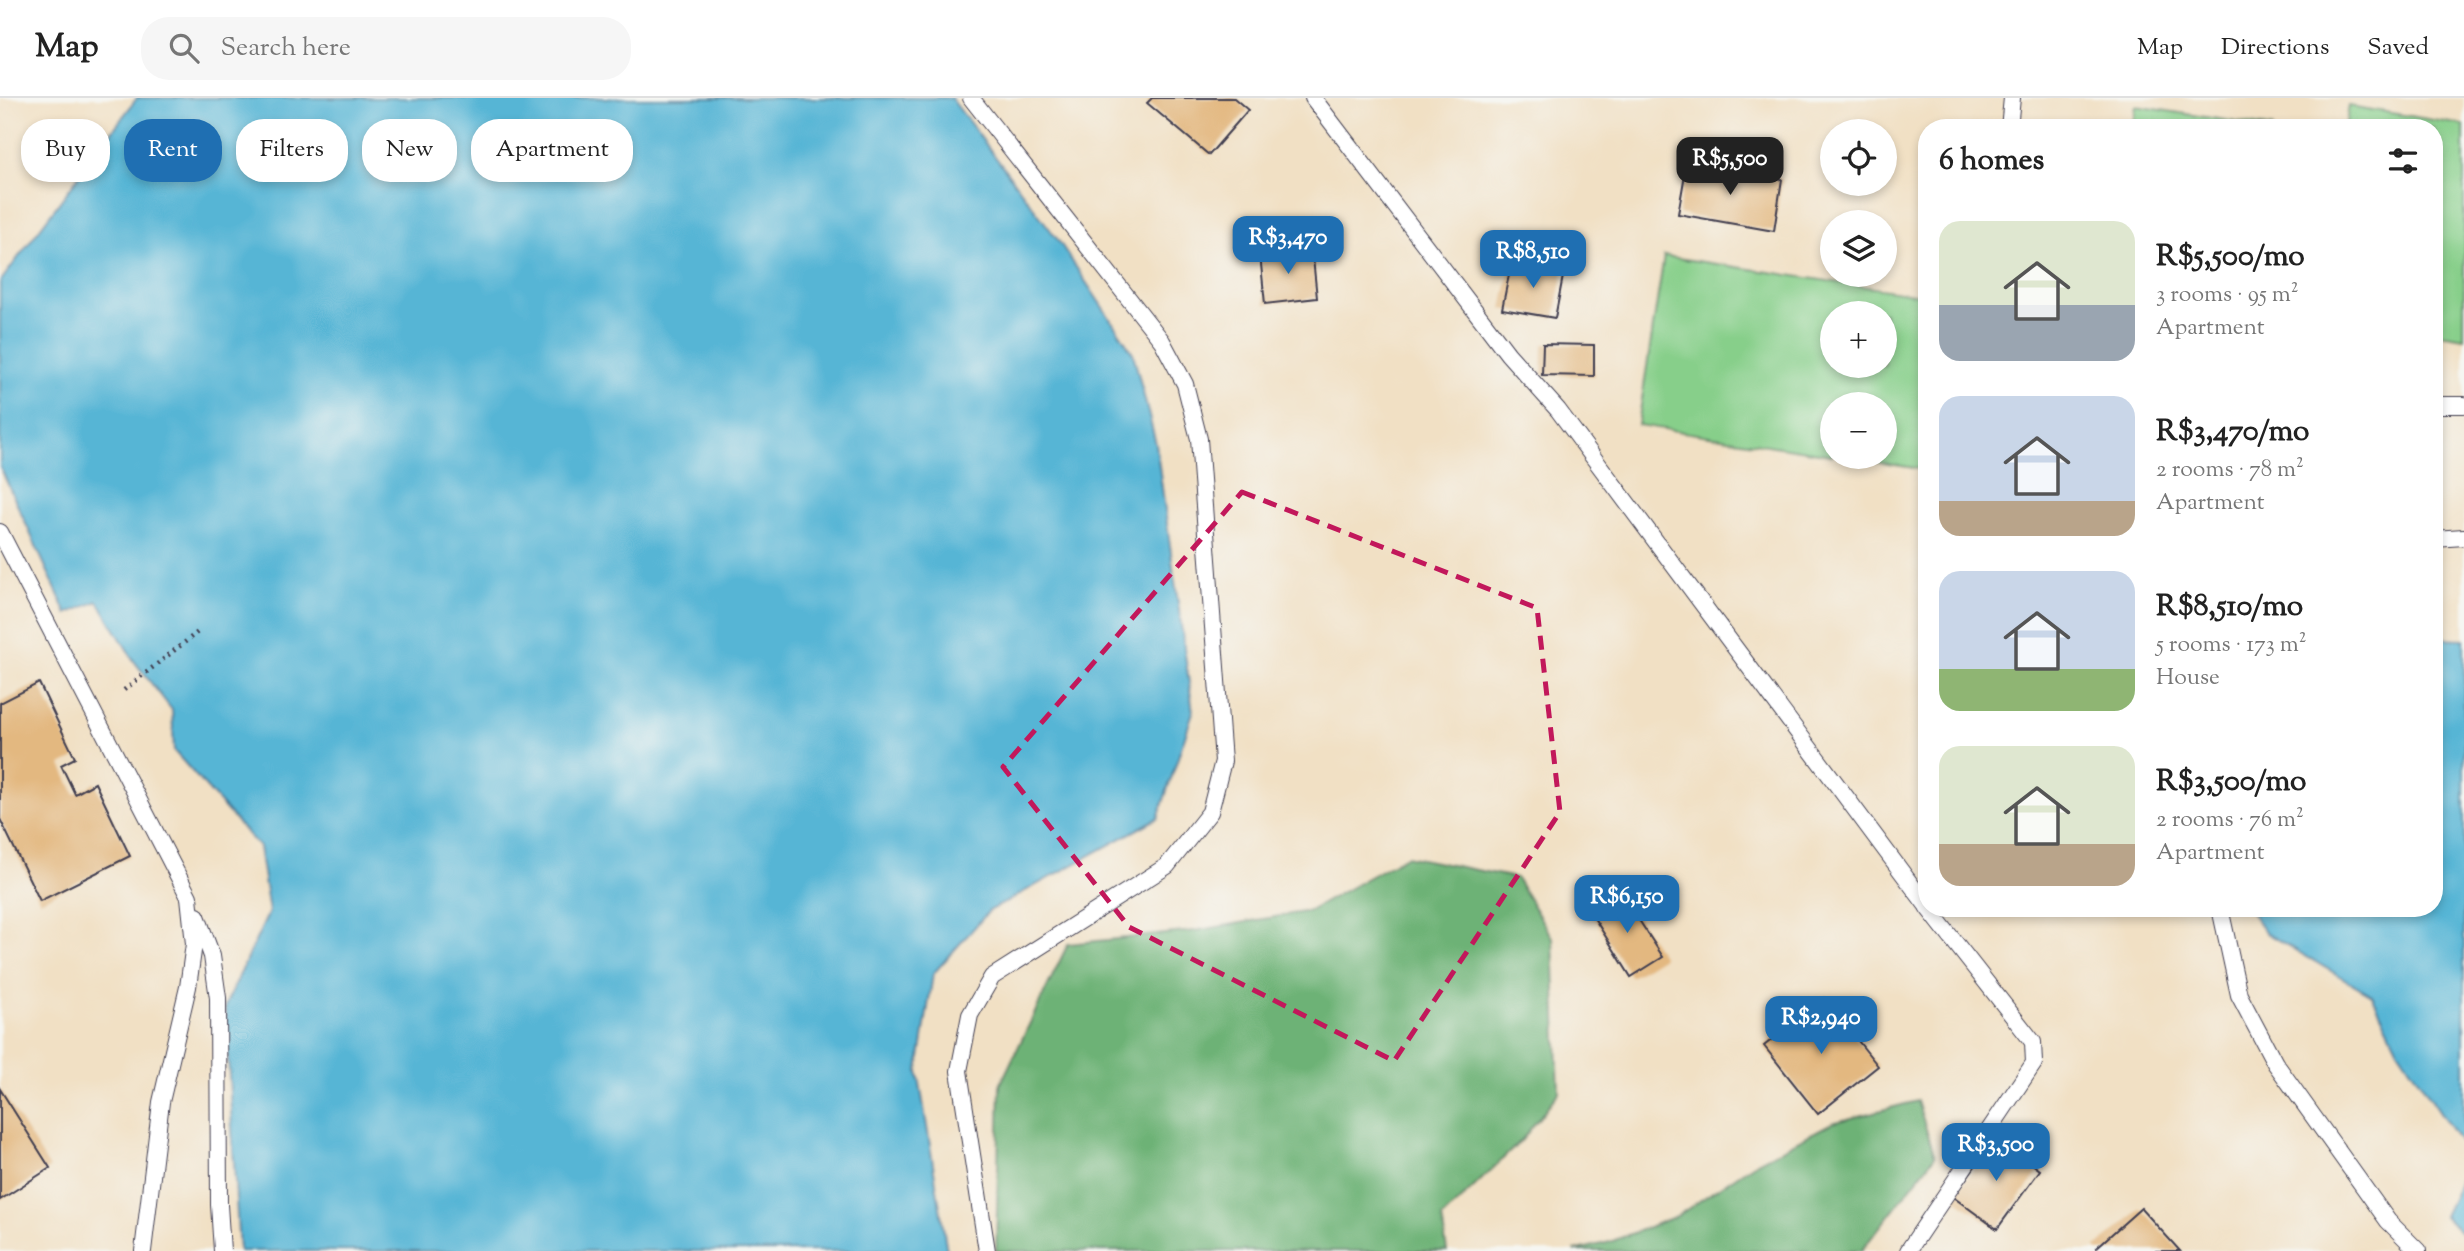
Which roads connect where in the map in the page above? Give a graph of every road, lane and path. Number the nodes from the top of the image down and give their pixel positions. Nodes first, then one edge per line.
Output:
1 (971, 98) edge
2 (1313, 98) edge
3 (2012, 98) edge
4 (2010, 119) edge
5 (2443, 405) edge
6 (2464, 405) edge
7 (0, 532) edge
8 (2464, 537) edge
9 (2443, 538) edge
10 (199, 631) dead end
11 (124, 690) dead end
12 (1918, 895) edge
13 (189, 897) junction
14 (1935, 917) edge
15 (2222, 917) edge
16 (144, 1251) edge
17 (222, 1251) edge
18 (987, 1251) edge
19 (1909, 1251) edge
20 (2418, 1251) edge

1 - 18 lane
2 - 12 lane
3 - 4 lane
5 - 6 lane
7 - 13 lane
8 - 9 lane
10 - 11 path
13 - 16 lane
13 - 17 lane
14 - 19 lane
15 - 20 lane

